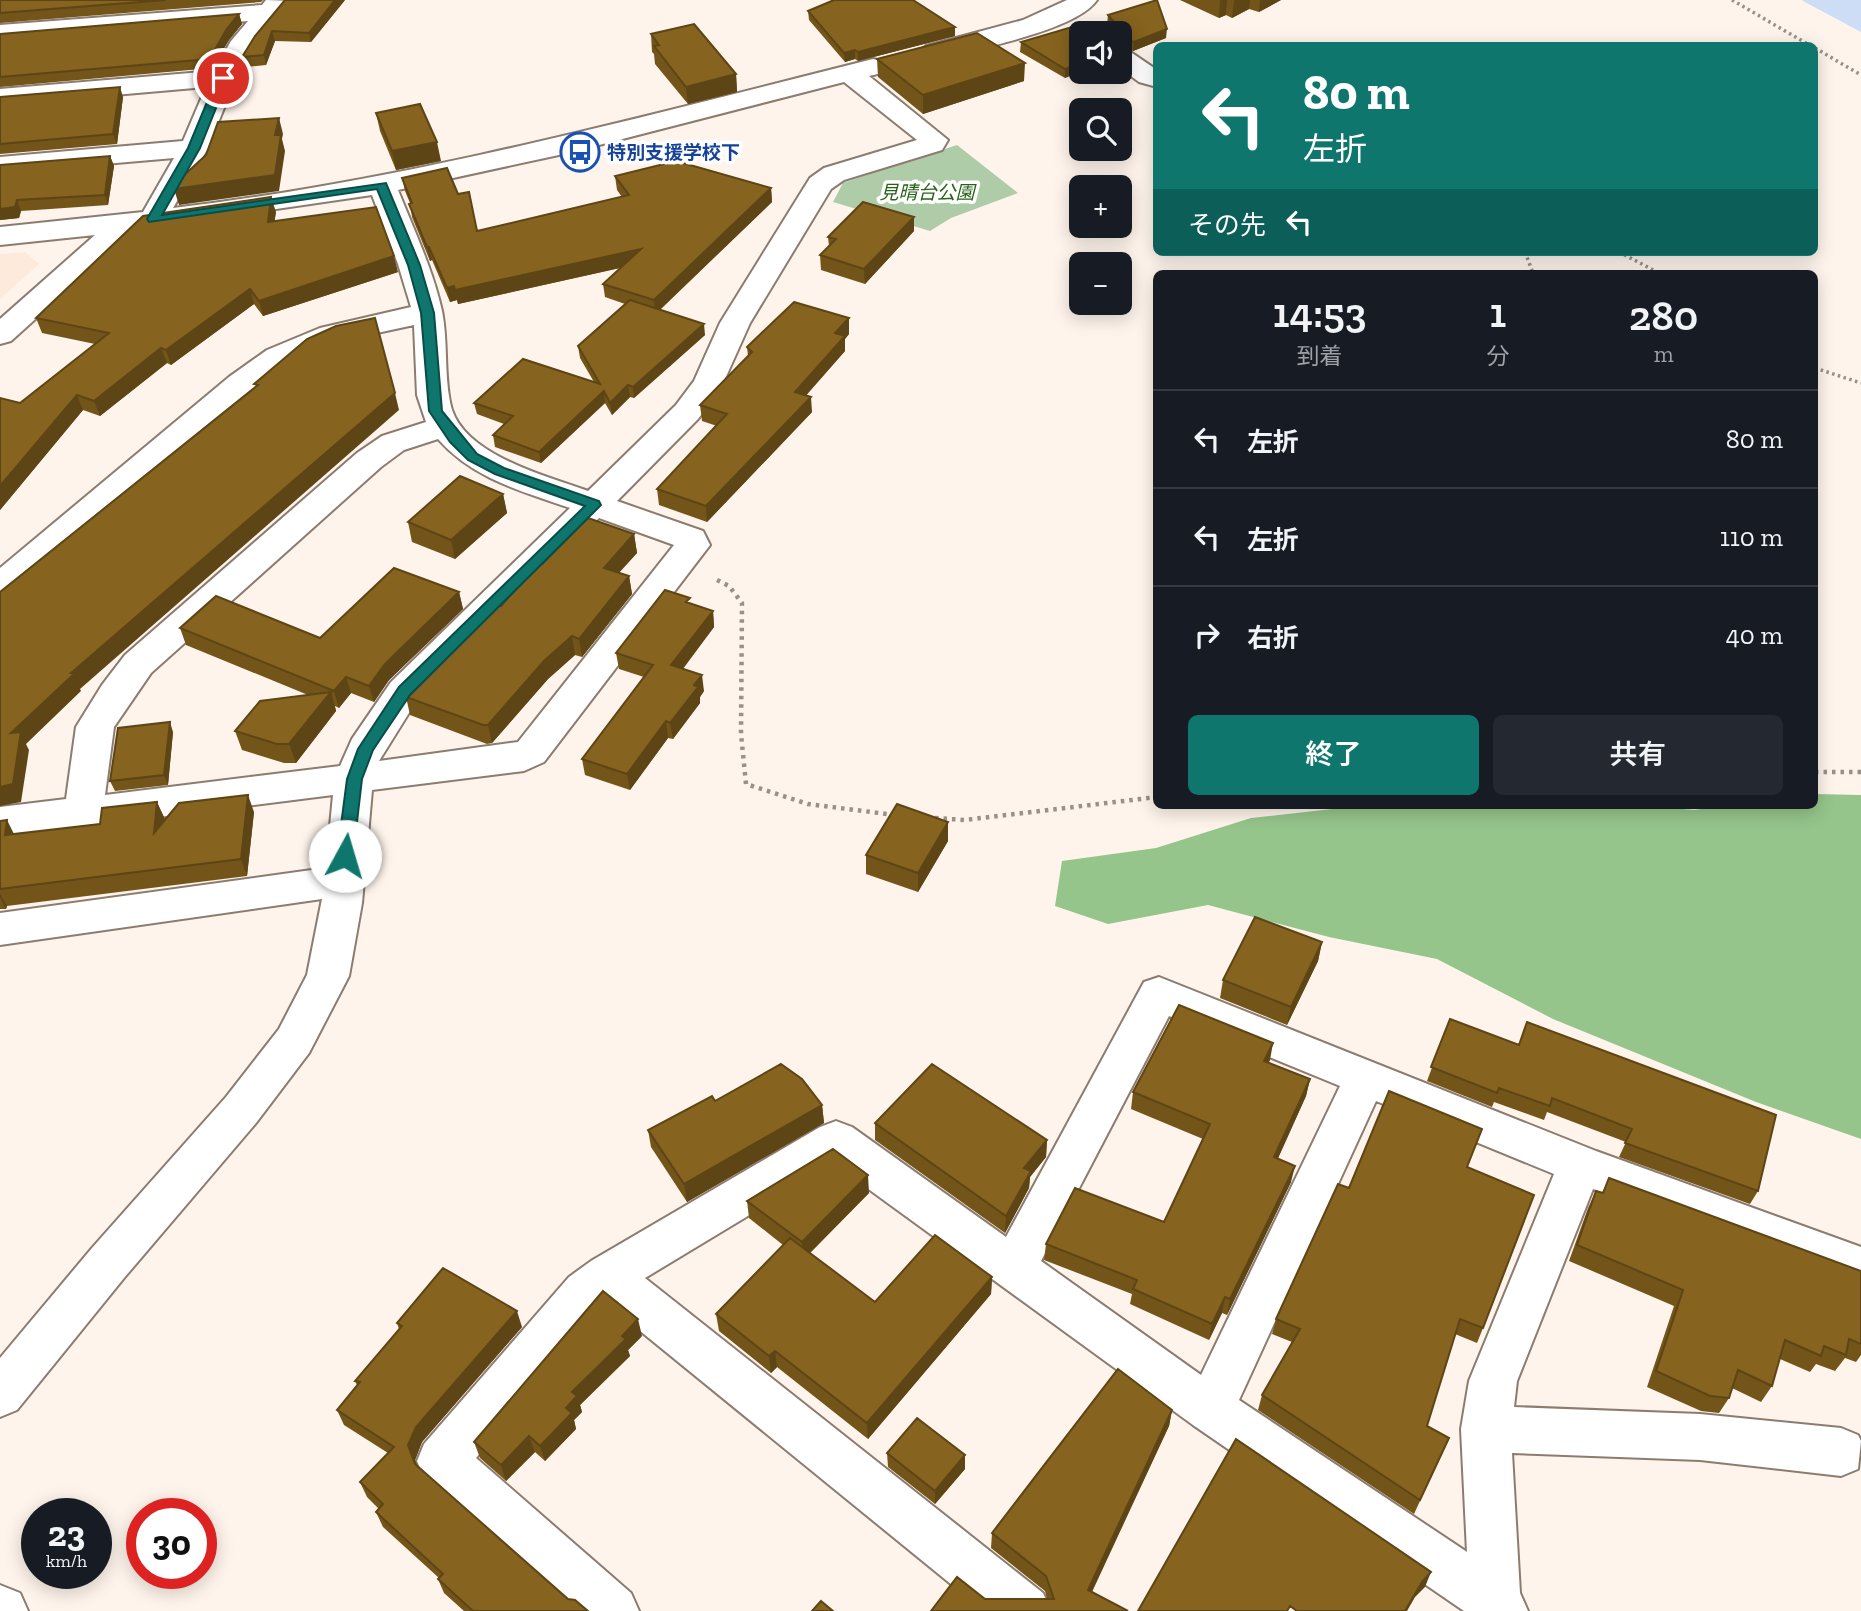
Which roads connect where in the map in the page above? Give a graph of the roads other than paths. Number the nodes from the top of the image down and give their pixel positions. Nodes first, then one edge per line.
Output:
1 (274, 6) edge
2 (1084, 10) edge
3 (0, 33) edge
4 (1132, 65) edge
5 (849, 73) junction
6 (223, 78) junction
7 (1153, 78) edge
8 (0, 97) edge
9 (194, 148) junction
10 (0, 165) edge
11 (382, 185) junction
12 (139, 221) junction
13 (0, 236) edge
14 (427, 313) junction
15 (0, 335) edge
16 (446, 426) junction
17 (594, 505) junction
18 (0, 586) edge
19 (355, 779) junction
20 (83, 812) junction
21 (0, 822) edge
22 (343, 881) junction
23 (0, 929) edge
24 (1365, 1079) junction
25 (1580, 1165) junction
26 (1013, 1268) junction
27 (1861, 1268) edge
28 (607, 1276) junction
29 (0, 1394) edge
30 (1210, 1409) junction
31 (1486, 1429) junction
32 (1841, 1452) dead end
33 (1498, 1606) edge
34 (613, 1611) edge
35 (1025, 1611) edge

1 - 3 street
1 - 6 street
2 - 5 street
4 - 7 street
5 - 11 street
5 - 17 street
6 - 8 street
6 - 9 street
9 - 10 street
9 - 12 street
11 - 12 street
11 - 14 street
12 - 13 street
12 - 15 street
14 - 16 street
14 - 18 street
16 - 17 street
16 - 20 street
17 - 19 street
17 - 19 street
19 - 20 street
19 - 22 street
20 - 21 street
22 - 23 street
22 - 29 street
24 - 25 street
24 - 26 street
24 - 30 street
25 - 27 street
25 - 31 street
26 - 28 street
26 - 30 street
28 - 34 street
28 - 35 street
30 - 33 street
31 - 32 street
31 - 33 street

